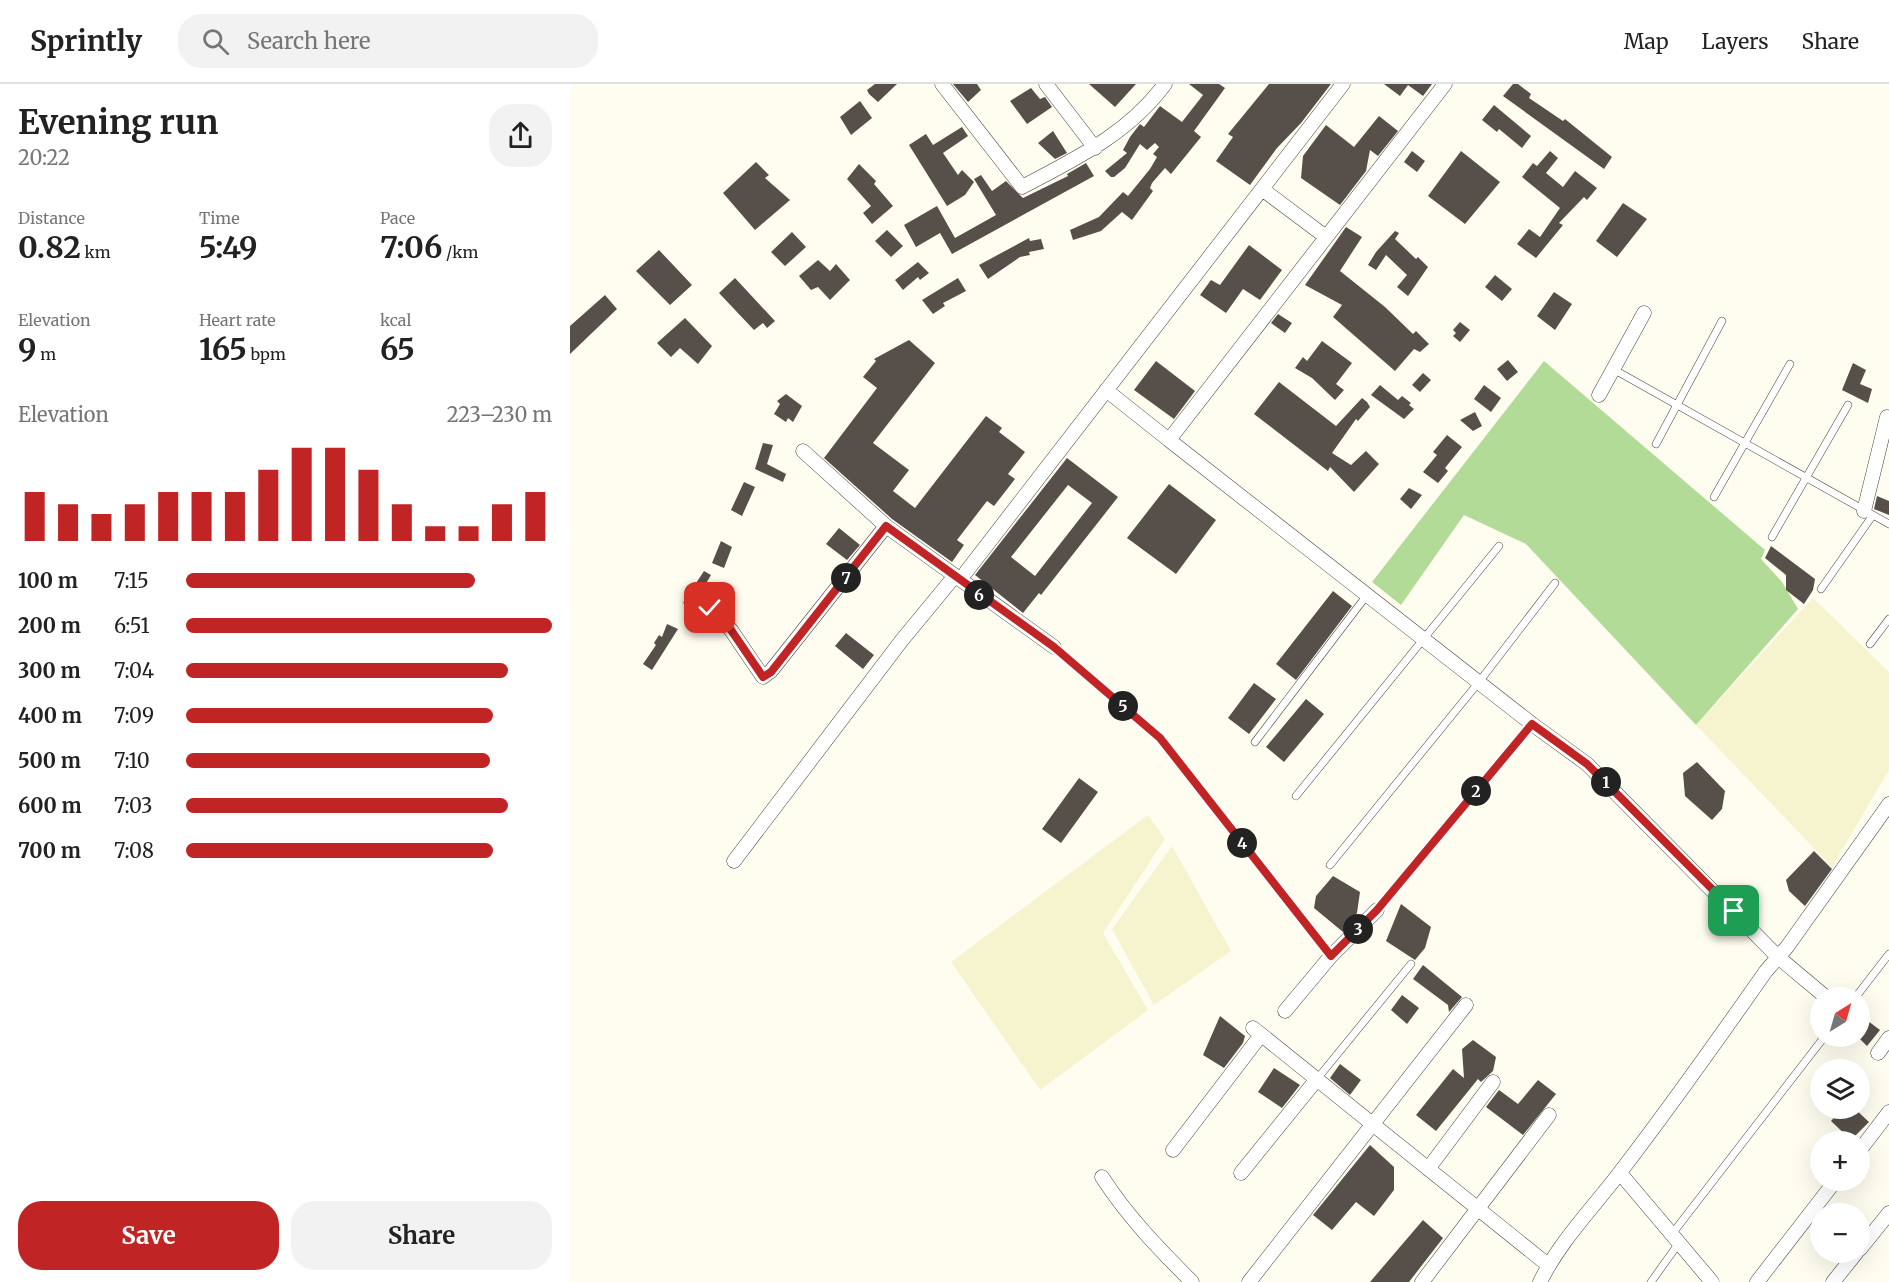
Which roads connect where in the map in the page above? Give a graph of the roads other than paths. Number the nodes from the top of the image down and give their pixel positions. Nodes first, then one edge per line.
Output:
1 (942, 84) edge
2 (1046, 84) edge
3 (1147, 84) edge
4 (1165, 84) edge
5 (1343, 84) edge
6 (1445, 84) edge
7 (1156, 96) junction
8 (1095, 148) junction
9 (1262, 189) junction
10 (1326, 237) junction
11 (1644, 313) dead end
12 (1722, 321) dead end
13 (1790, 364) dead end
14 (1613, 369) junction
15 (1106, 390) junction
16 (1599, 395) dead end
17 (1677, 405) junction
18 (1848, 405) dead end
19 (1887, 417) dead end
20 (1169, 440) junction
21 (1745, 443) junction
22 (1656, 444) dead end
23 (803, 451) dead end
24 (1807, 478) junction
25 (1714, 497) dead end
26 (1868, 513) junction
27 (1889, 524) edge
28 (886, 526) junction
29 (1772, 537) dead end
30 (1499, 546) dead end
31 (960, 575) junction
32 (1555, 583) dead end
33 (1821, 589) dead end
34 (1366, 595) junction
35 (710, 608) dead end
36 (1889, 619) edge
37 (1423, 639) junction
38 (1870, 644) dead end
39 (1054, 647) joint
40 (1479, 682) junction
41 (1532, 724) junction
42 (1255, 742) dead end
43 (1296, 796) dead end
44 (1889, 804) edge
45 (734, 861) dead end
46 (1330, 865) dead end
47 (1377, 910) joint
48 (1889, 954) edge
49 (1331, 956) junction
50 (1778, 957) junction
51 (1411, 964) dead end
52 (1814, 987) edge
53 (1864, 987) edge
54 (1466, 1005) dead end
55 (1285, 1011) dead end
56 (1889, 1038) edge
57 (1817, 1047) edge
58 (1878, 1053) dead end
59 (1317, 1079) junction
60 (1493, 1082) dead end
61 (1889, 1112) edge
62 (1549, 1115) dead end
63 (1371, 1123) junction
64 (1870, 1137) edge
65 (1173, 1150) dead end
66 (1428, 1169) junction
67 (1241, 1173) dead end
68 (1620, 1173) junction
69 (1102, 1176) dead end
70 (1827, 1191) edge
71 (1478, 1209) junction
72 (1889, 1213) edge
73 (1870, 1237) edge
74 (1676, 1239) junction
75 (1848, 1263) edge
76 (1548, 1265) junction
77 (1192, 1282) edge
78 (1249, 1282) edge
79 (1422, 1282) edge
80 (1540, 1282) edge
81 (1651, 1282) edge
82 (1712, 1282) edge
83 (1757, 1282) edge
84 (1833, 1282) edge

1 - 8 street
2 - 8 street
3 - 7 street
4 - 7 street
5 - 9 street
6 - 10 street
7 - 8 street
9 - 10 street
9 - 15 street
10 - 20 street
11 - 14 street
12 - 17 lane
13 - 21 lane
14 - 16 street
14 - 17 lane
15 - 20 street
15 - 31 street
17 - 21 lane
17 - 22 lane
18 - 24 lane
19 - 26 street
20 - 34 street
21 - 24 lane
21 - 25 lane
23 - 28 street
24 - 26 lane
24 - 29 lane
26 - 27 lane
26 - 33 lane
28 - 31 street
28 - 35 street
30 - 37 lane
31 - 39 street
31 - 45 street
32 - 40 lane
34 - 37 street
34 - 42 lane
36 - 38 lane
37 - 40 street
37 - 43 lane
39 - 49 lane
40 - 41 street
40 - 46 lane
41 - 47 lane
41 - 50 street
44 - 50 street
47 - 49 street
48 - 53 lane
49 - 55 street
50 - 52 street
50 - 68 street
51 - 59 lane
54 - 63 street
56 - 58 street
57 - 74 lane
59 - 63 street
59 - 65 street
59 - 67 street
60 - 66 street
61 - 64 street
62 - 71 street
63 - 66 street
63 - 78 street
66 - 71 street
68 - 74 street
68 - 76 street
69 - 77 street
70 - 83 street
71 - 76 street
71 - 79 street
72 - 73 street
74 - 81 lane
74 - 82 street
75 - 84 street
76 - 80 street

